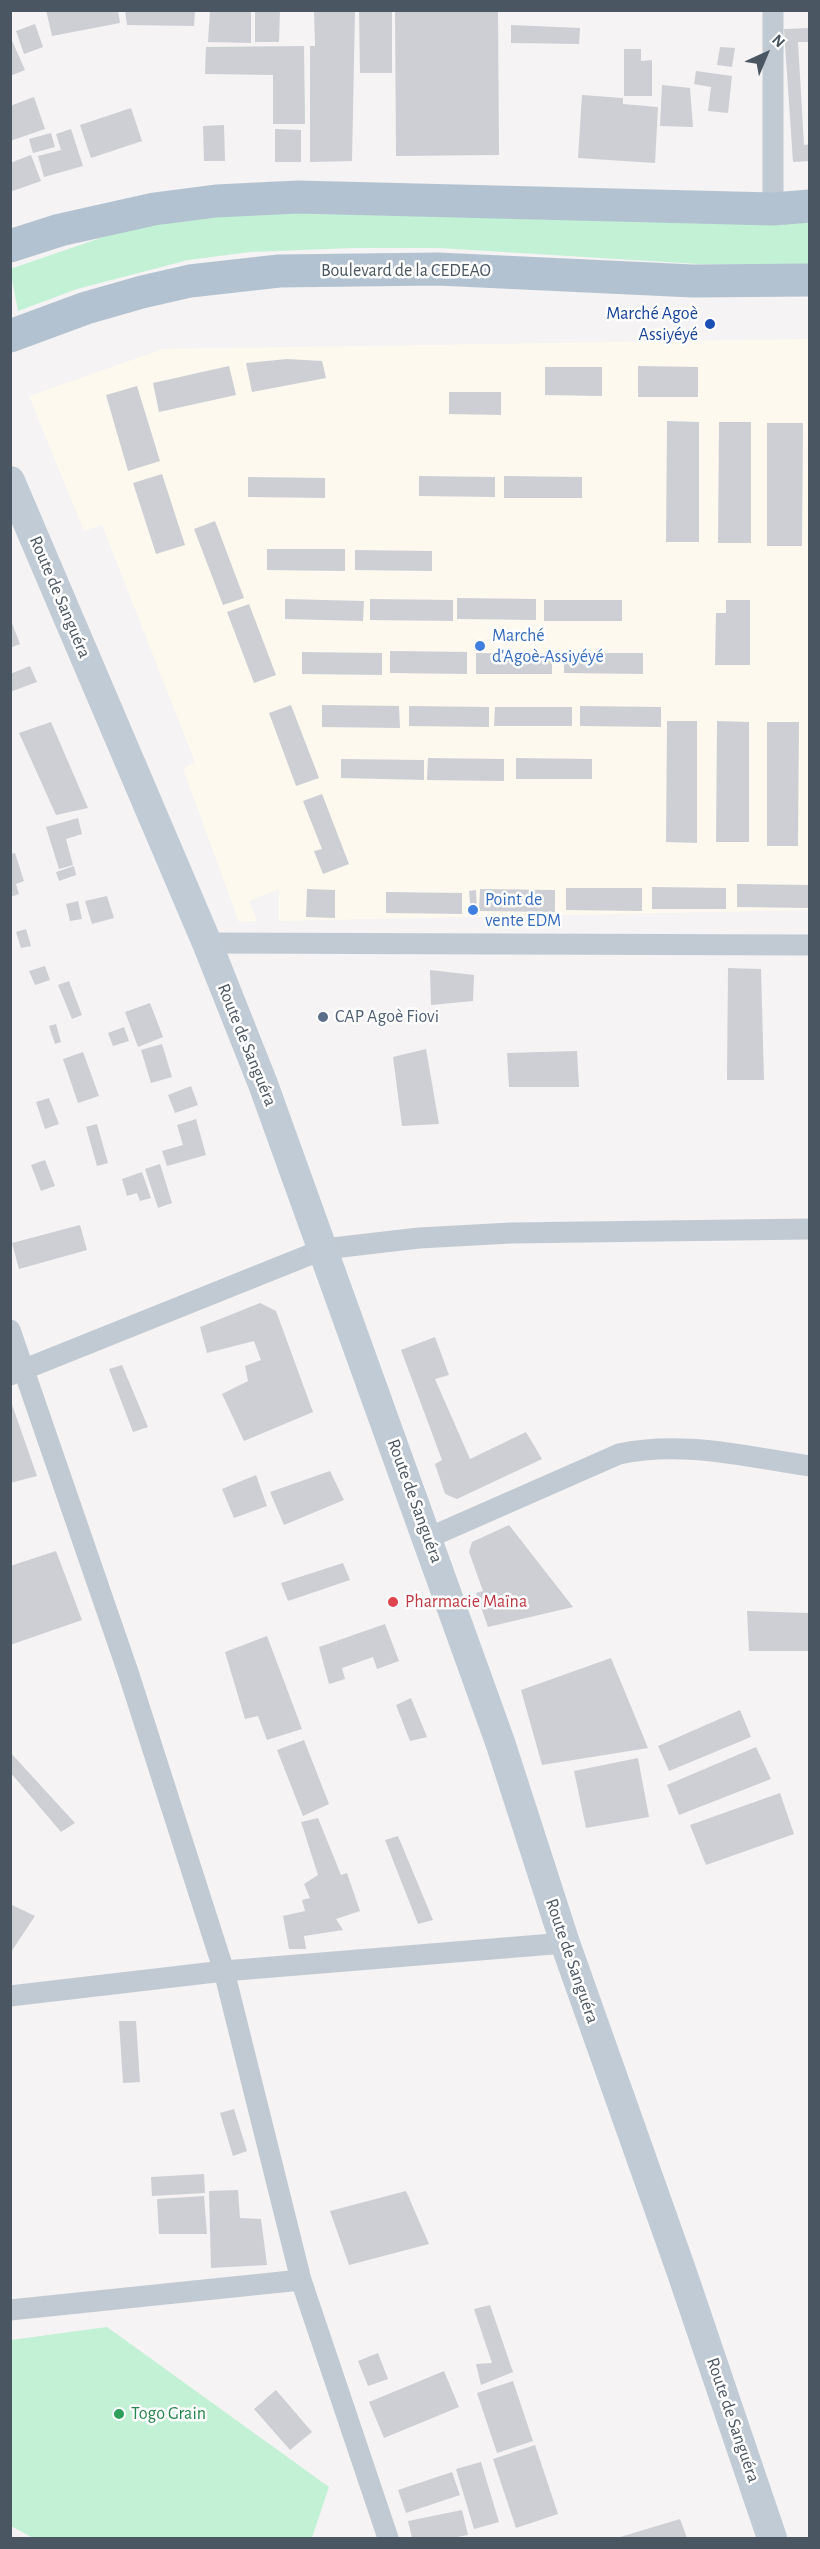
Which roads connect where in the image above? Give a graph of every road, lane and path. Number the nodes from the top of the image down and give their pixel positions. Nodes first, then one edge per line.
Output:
1 (773, 10) edge
2 (810, 207) edge
3 (773, 209) junction
4 (10, 246) edge
5 (810, 280) edge
6 (10, 336) edge
7 (10, 481) edge
8 (207, 943) junction
9 (810, 945) edge
10 (810, 1228) edge
11 (324, 1249) junction
12 (10, 1330) edge
13 (18, 1372) edge
14 (810, 1466) edge
15 (428, 1538) junction
16 (565, 1943) junction
17 (224, 1971) junction
18 (10, 1996) edge
19 (302, 2280) junction
20 (10, 2310) edge
21 (388, 2538) edge
22 (772, 2538) edge

1 - 3 street
2 - 3 main road
3 - 4 main road
5 - 6 main road, Boulevard de la CEDEAO
7 - 8 street, Route de Sanguéra
8 - 9 street
8 - 11 street, Route de Sanguéra
10 - 11 street
11 - 13 street
11 - 15 street, Route de Sanguéra
12 - 13 street
13 - 17 street
14 - 15 street
15 - 16 street, Route de Sanguéra
16 - 17 street
16 - 22 street, Route de Sanguéra
17 - 18 street
17 - 19 street
19 - 20 street
19 - 21 street

